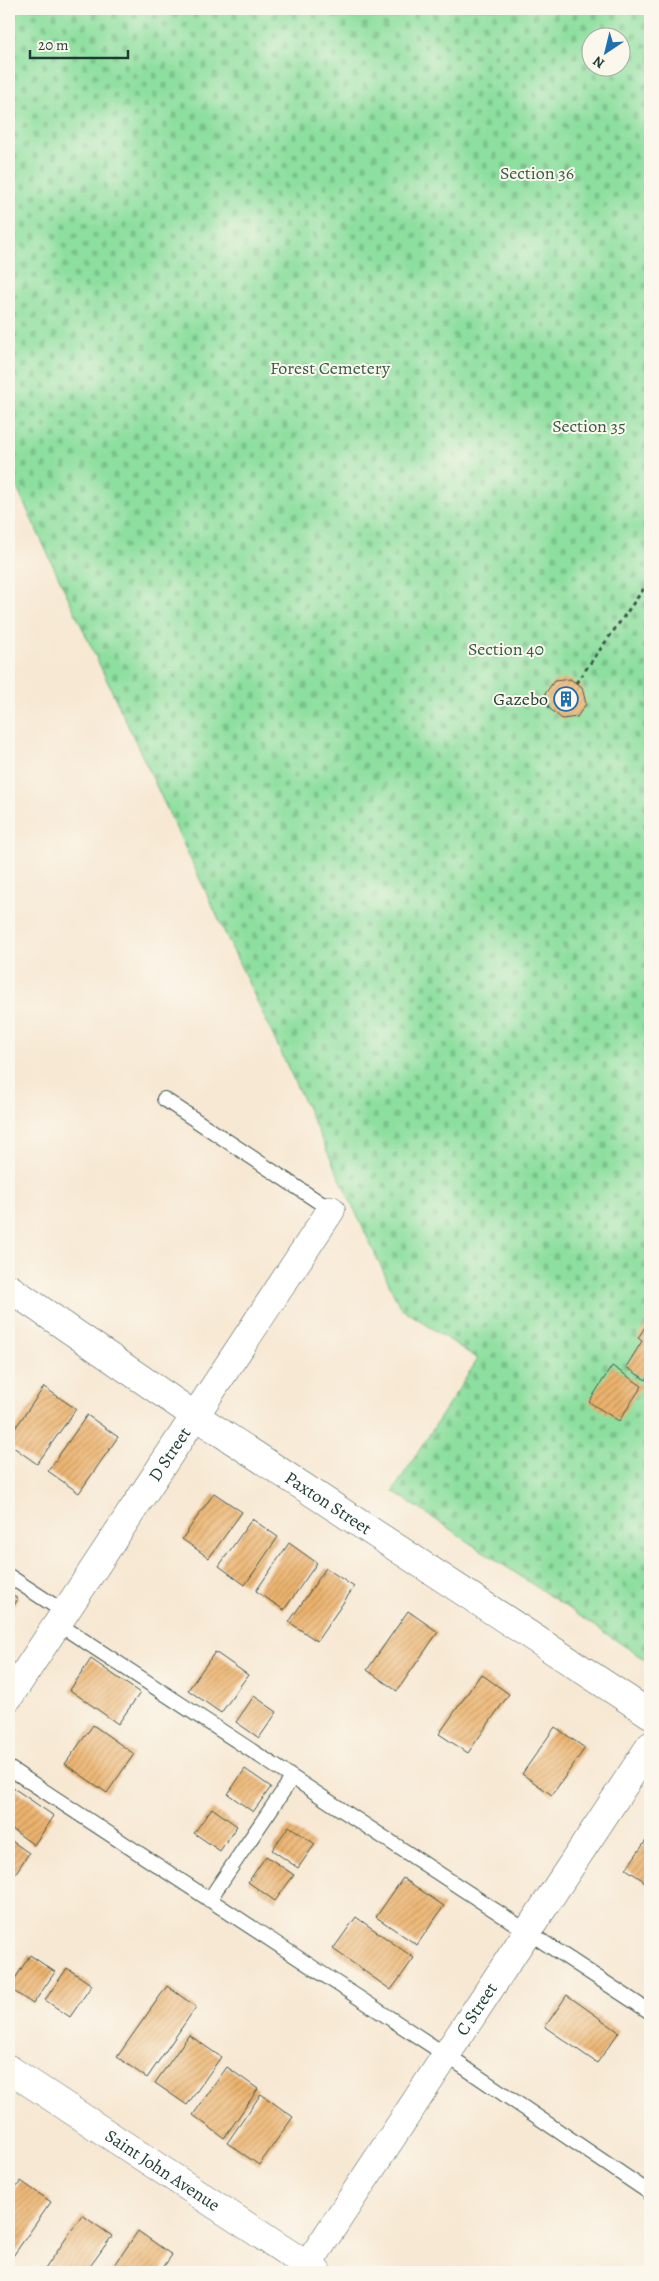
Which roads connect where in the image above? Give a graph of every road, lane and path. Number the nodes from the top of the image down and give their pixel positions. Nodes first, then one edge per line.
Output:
1 (650, 580) edge
2 (576, 683) dead end
3 (164, 1098) dead end
4 (331, 1210) joint
5 (9, 1288) edge
6 (194, 1415) junction
7 (9, 1576) edge
8 (61, 1618) junction
9 (9, 1697) edge
10 (650, 1714) edge
11 (650, 1746) edge
12 (9, 1768) edge
13 (292, 1778) junction
14 (209, 1900) junction
15 (526, 1932) junction
16 (650, 2012) edge
17 (446, 2055) junction
18 (9, 2069) edge
19 (650, 2193) edge
20 (309, 2270) edge

1 - 2 path
3 - 4 lane
4 - 6 street, D Street
5 - 6 street, Paxton Street
6 - 8 street, D Street
6 - 10 street, Paxton Street
7 - 8 lane
8 - 9 street, D Street
8 - 13 lane
11 - 15 street, C Street
12 - 14 lane
13 - 14 lane
13 - 15 lane
14 - 17 lane
15 - 16 lane
15 - 17 street, C Street
17 - 19 lane
17 - 20 street, C Street
18 - 20 street, Saint John Avenue

